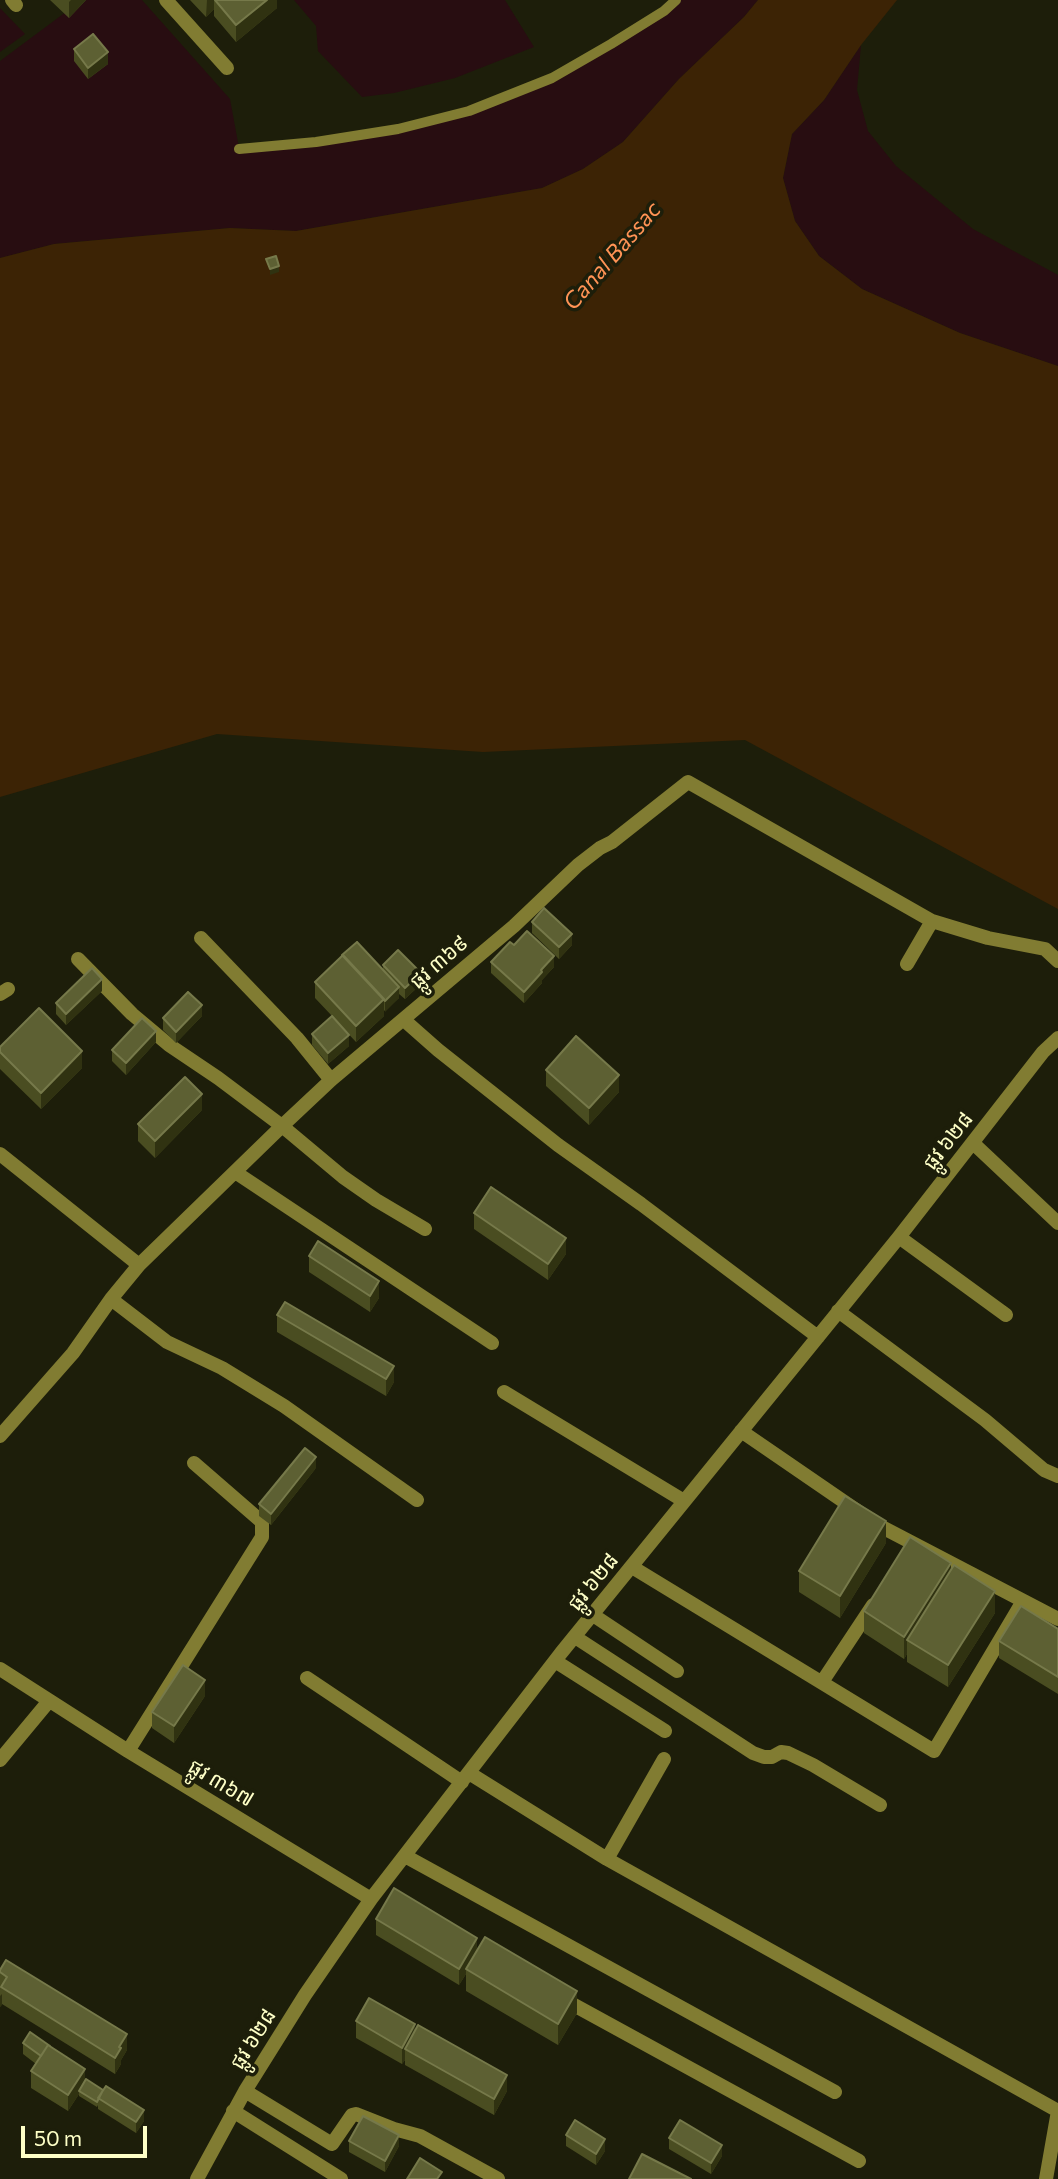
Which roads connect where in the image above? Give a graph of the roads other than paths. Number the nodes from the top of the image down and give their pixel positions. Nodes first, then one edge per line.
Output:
1 (166, 0) edge
2 (676, 0) edge
3 (227, 68) dead end
4 (239, 149) dead end
5 (932, 921) junction
6 (201, 938) dead end
7 (78, 959) dead end
8 (1058, 961) edge
9 (907, 964) dead end
10 (404, 1020) junction
11 (1058, 1038) edge
12 (331, 1080) junction
13 (282, 1126) junction
14 (973, 1143) junction
15 (0, 1154) edge
16 (235, 1172) junction
17 (1058, 1223) edge
18 (425, 1229) dead end
19 (899, 1237) junction
20 (139, 1265) junction
21 (111, 1299) junction
22 (838, 1311) junction
23 (1006, 1315) dead end
24 (818, 1337) junction
25 (492, 1342) dead end
26 (504, 1392) dead end
27 (741, 1432) junction
28 (0, 1436) edge
29 (194, 1462) dead end
30 (1058, 1476) edge
31 (416, 1500) dead end
32 (684, 1501) junction
33 (632, 1567) junction
34 (883, 1590) edge
35 (1023, 1601) junction
36 (593, 1615) junction
37 (1058, 1619) edge
38 (575, 1637) junction
39 (555, 1661) junction
40 (0, 1669) edge
41 (677, 1671) dead end
42 (307, 1678) dead end
43 (822, 1682) junction
44 (49, 1701) junction
45 (666, 1731) dead end
46 (128, 1751) junction
47 (664, 1759) dead end
48 (0, 1760) edge
49 (465, 1778) junction
50 (880, 1805) dead end
51 (405, 1856) junction
52 (607, 1859) junction
53 (380, 1896) junction
54 (553, 1993) edge
55 (245, 2091) junction
56 (835, 2092) dead end
57 (233, 2111) junction
58 (1058, 2111) edge
59 (859, 2161) dead end
60 (197, 2179) edge
61 (341, 2179) edge
62 (498, 2179) edge
63 (1046, 2179) edge

1 - 3 street
2 - 4 street
5 - 8 street, ផ្លូវ ៣៦៩
5 - 9 street
5 - 10 street, ផ្លូវ ៣៦៩
6 - 12 street
7 - 13 street
10 - 12 street, ផ្លូវ ៣៦៩
10 - 24 street
11 - 14 street, ផ្លូវ ៦២៨
12 - 13 street, ផ្លូវ ៣៦៩
13 - 16 street, ផ្លូវ ៣៦៩
13 - 18 street
14 - 17 street
14 - 19 street, ផ្លូវ ៦២៨
15 - 20 street
16 - 20 street, ផ្លូវ ៣៦៩
16 - 25 street
19 - 22 street, ផ្លូវ ៦២៨
19 - 23 street
20 - 21 street, ផ្លូវ ៣៦៩
21 - 28 street, ផ្លូវ ៣៦៩
21 - 31 street
22 - 24 street, ផ្លូវ ៦២៨
22 - 30 street
24 - 27 street, ផ្លូវ ៦២៨
26 - 32 street
27 - 32 street, ផ្លូវ ៦២៨
27 - 35 street
29 - 46 street
32 - 33 street, ផ្លូវ ៦២៨
33 - 36 street, ផ្លូវ ៦២៨
33 - 43 street
34 - 43 street
35 - 37 street
35 - 43 street
36 - 38 street, ផ្លូវ ៦២៨
36 - 41 street
38 - 39 street, ផ្លូវ ៦២៨
38 - 50 street
39 - 45 street
39 - 49 street, ផ្លូវ ៦២៨
40 - 44 street, ផ្លូវ ៣៦៧
42 - 49 street
44 - 46 street, ផ្លូវ ៣៦៧
44 - 48 street
46 - 53 street, ផ្លូវ ៣៦៧
47 - 52 street
49 - 51 street, ផ្លូវ ៦២៨
49 - 52 street
51 - 53 street, ផ្លូវ ៦២៨
51 - 56 street
52 - 58 street
53 - 55 street, ផ្លូវ ៦២៨
54 - 59 street
55 - 57 street, ផ្លូវ ៦២៨
55 - 62 street
57 - 60 street, ផ្លូវ ៦២៨
57 - 61 street
58 - 63 street

